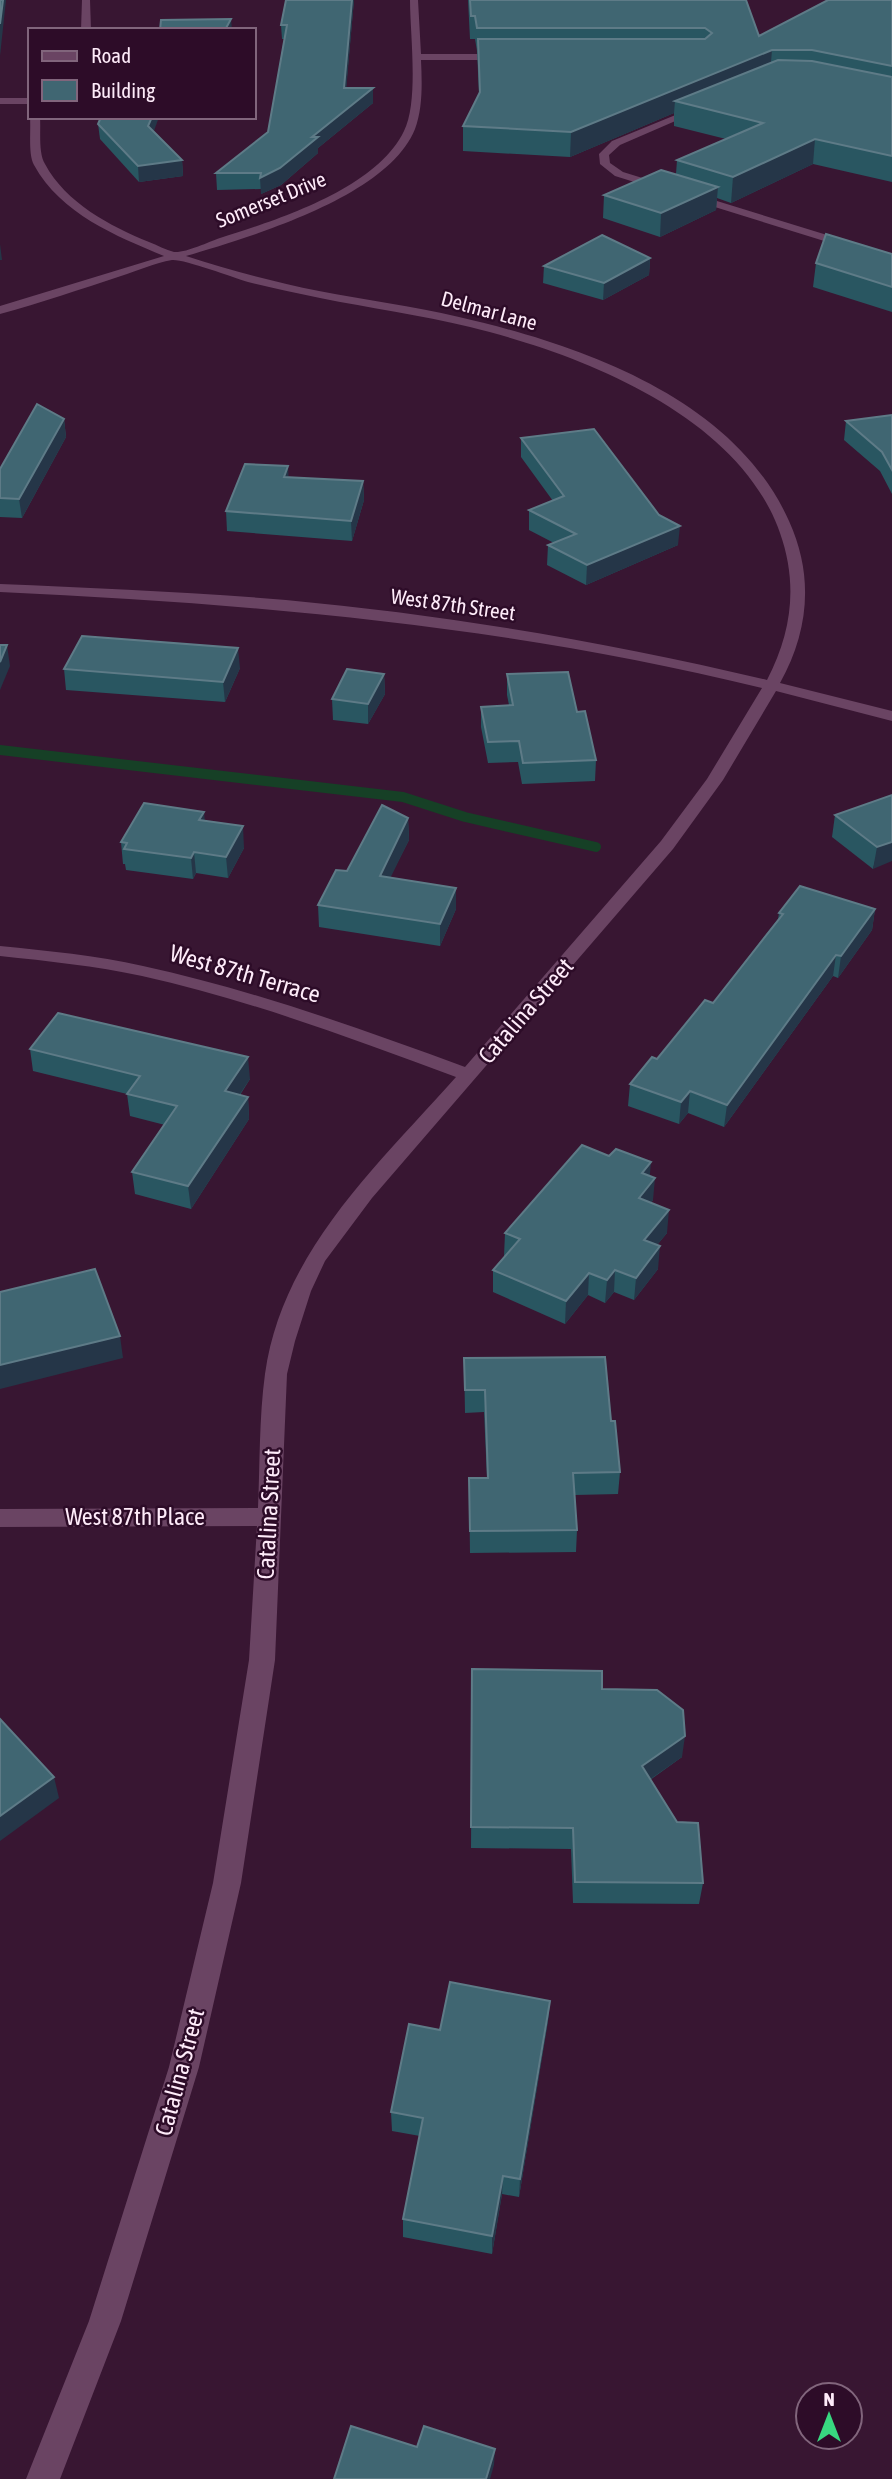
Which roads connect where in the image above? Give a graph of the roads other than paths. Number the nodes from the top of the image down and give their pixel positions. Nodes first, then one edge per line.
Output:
1 (86, 0) edge
2 (414, 0) edge
3 (86, 28) edge
4 (415, 57) junction
5 (514, 57) edge
6 (0, 101) edge
7 (28, 101) edge
8 (703, 107) edge
9 (34, 119) edge
10 (174, 256) junction
11 (892, 259) edge
12 (0, 310) edge
13 (0, 588) edge
14 (771, 685) junction
15 (892, 716) edge
16 (0, 951) edge
17 (470, 1075) junction
18 (270, 1517) junction
19 (0, 1518) edge
20 (43, 2479) edge

1 - 3 street
2 - 4 street, Somerset Drive
4 - 5 street
4 - 10 street, Somerset Drive
6 - 7 street
8 - 11 street
9 - 10 street, Delmar Lane
10 - 12 street, Somerset Drive
10 - 14 street, Delmar Lane
13 - 14 street, West 87th Street
14 - 15 street, West 87th Street
14 - 17 street, Catalina Street
16 - 17 street, West 87th Terrace
17 - 18 street, Catalina Street
18 - 19 street, West 87th Place
18 - 20 street, Catalina Street

